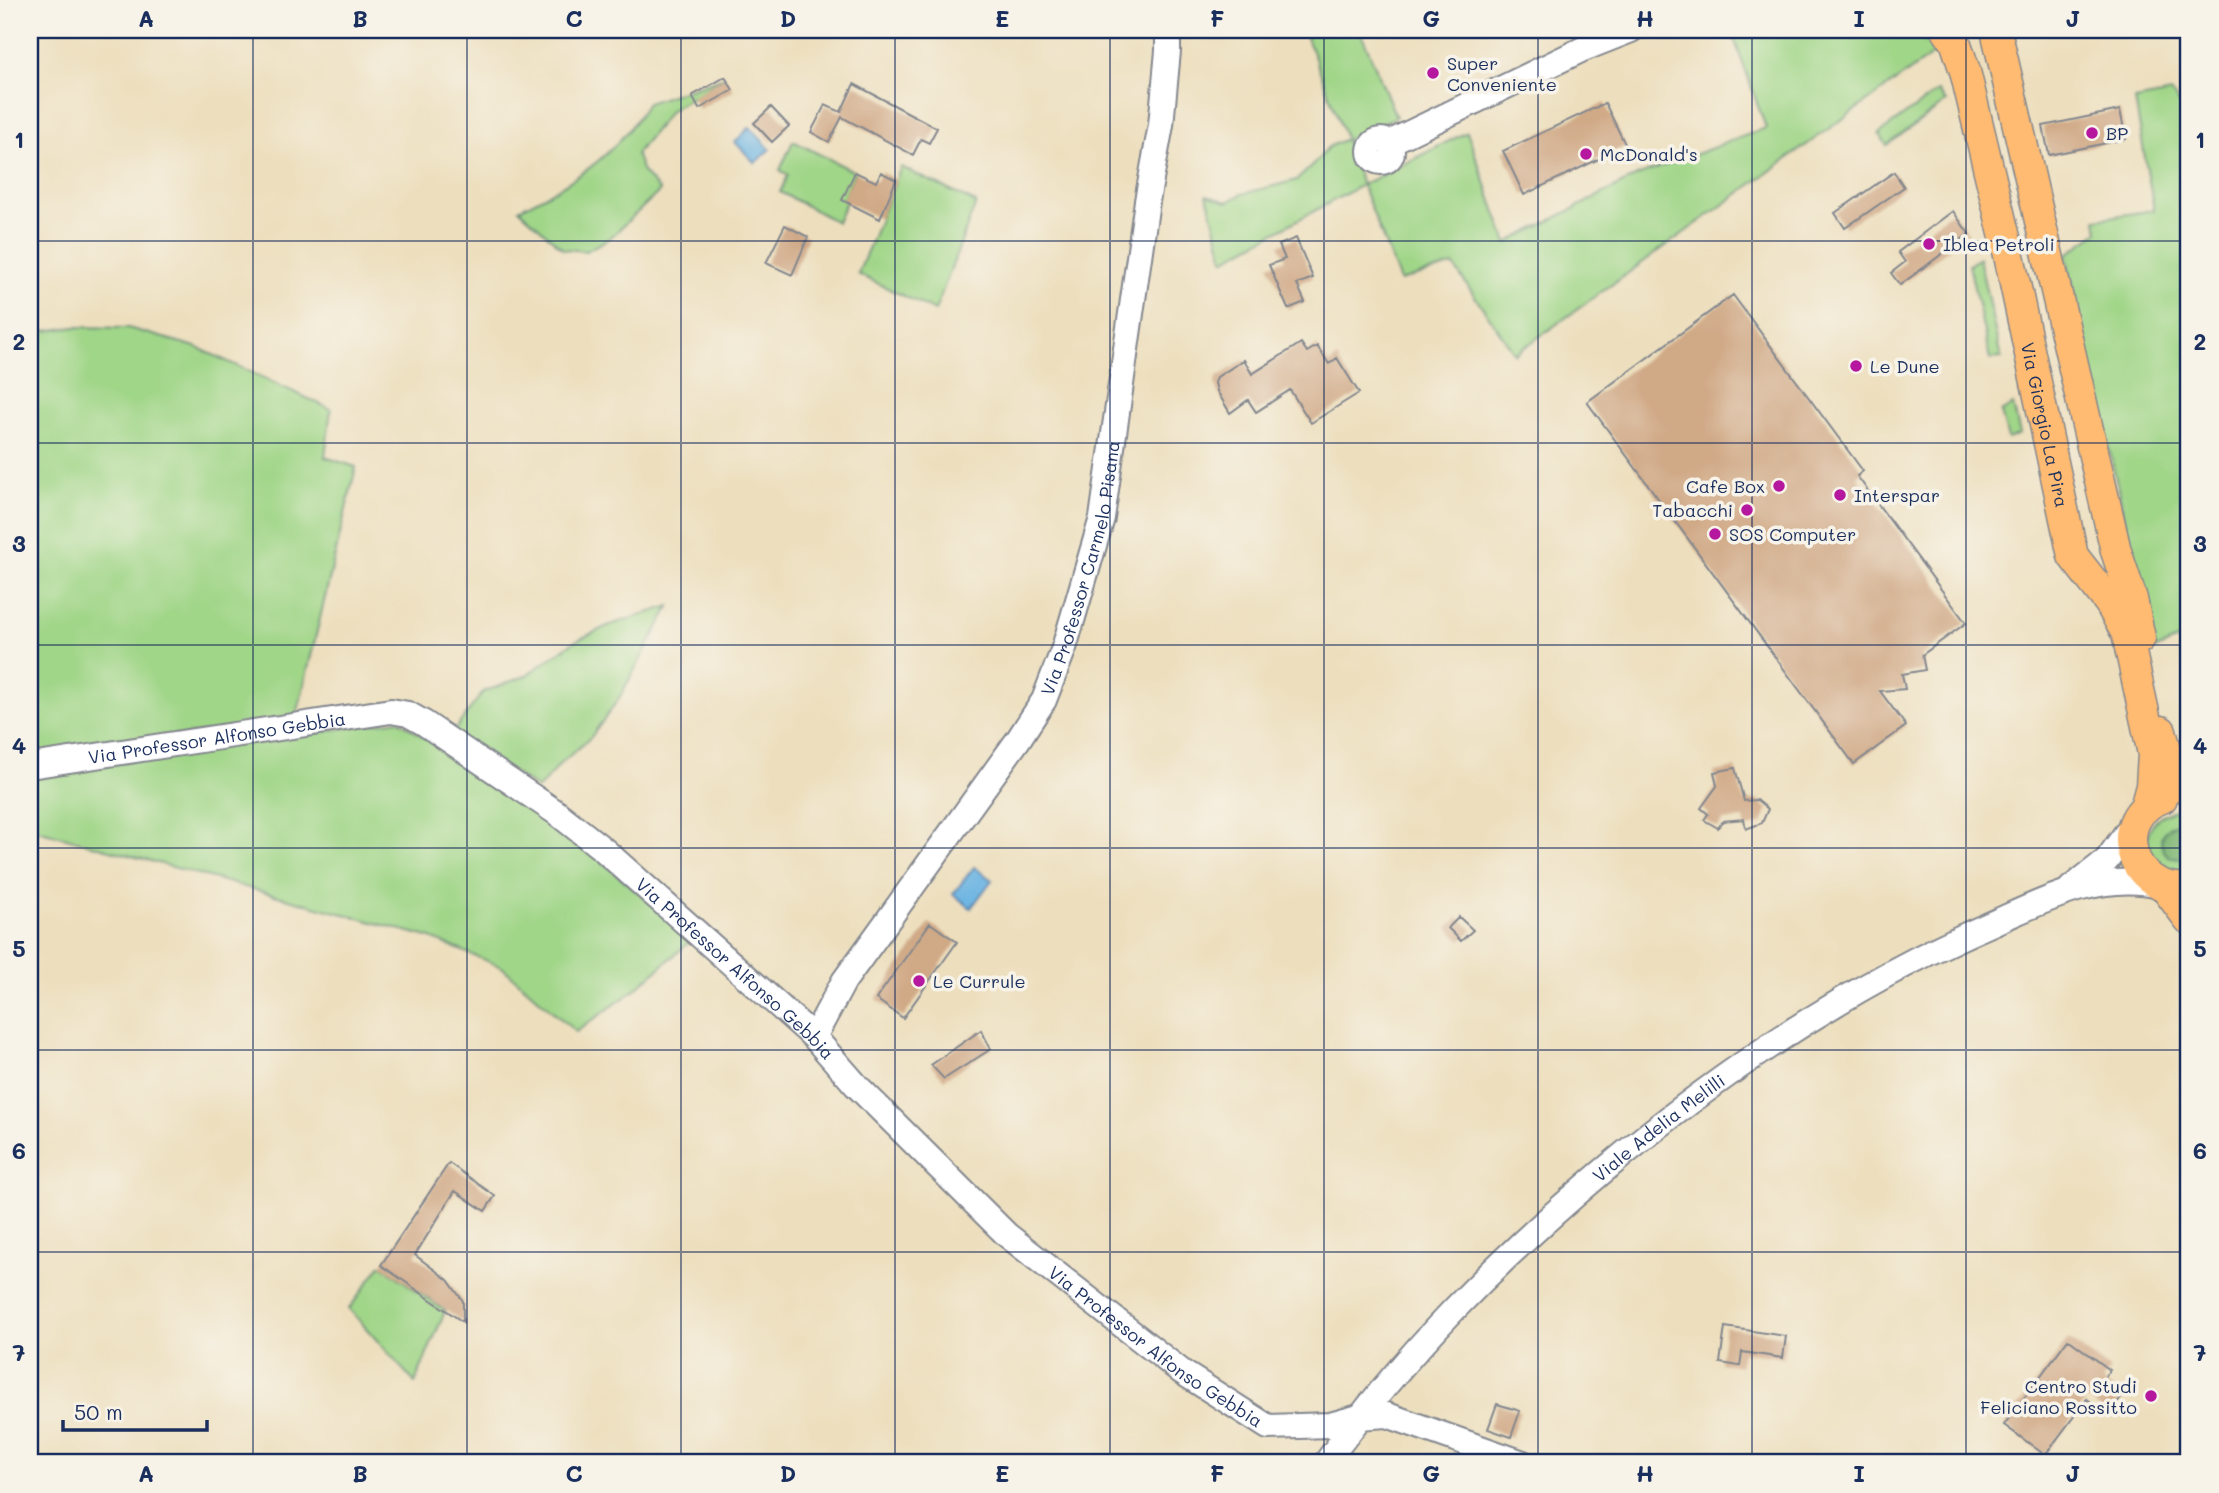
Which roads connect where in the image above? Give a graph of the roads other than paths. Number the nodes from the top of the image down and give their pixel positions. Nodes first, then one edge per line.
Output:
1 (1168, 30) edge
2 (1631, 30) edge
3 (1947, 30) edge
4 (1996, 30) edge
5 (1389, 143) dead end
6 (30, 766) edge
7 (2189, 790) edge
8 (2189, 796) edge
9 (2140, 814) junction
10 (2171, 886) edge
11 (2068, 890) junction
12 (2189, 919) edge
13 (814, 1037) junction
14 (1359, 1417) junction
15 (1326, 1463) edge
16 (1522, 1463) edge

1 - 13 street, Via Professor Carmelo Pisana
2 - 5 street
3 - 9 main road, Via Giorgio La Pira
4 - 7 main road
6 - 13 street, Via Professor Alfonso Gebbia
8 - 9 main road
9 - 10 main road, Via Giorgio La Pira
9 - 11 street
10 - 11 street
10 - 12 main road, Via Giorgio La Pira
11 - 14 street, Viale Adelia Melilli
13 - 14 street, Via Professor Alfonso Gebbia
14 - 15 street, Viale Adelia Melilli
14 - 16 street, Via Professor Alfonso Gebbia

